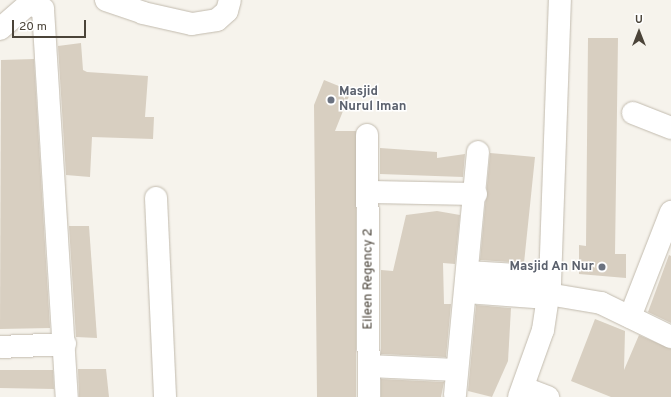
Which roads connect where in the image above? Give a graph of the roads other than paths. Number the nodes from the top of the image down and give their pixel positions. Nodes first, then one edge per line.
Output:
1 (106, 0) edge
2 (230, 0) edge
3 (560, 0) edge
4 (0, 29) edge
5 (633, 114) dead end
6 (671, 128) edge
7 (367, 135) dead end
8 (478, 152) dead end
9 (370, 192) junction
10 (476, 194) junction
11 (156, 198) dead end
12 (669, 225) edge
13 (467, 282) junction
14 (549, 290) junction
15 (630, 317) junction
16 (671, 337) edge
17 (65, 344) junction
18 (0, 347) edge
19 (369, 366) junction
20 (457, 370) junction
21 (522, 392) edge
22 (455, 395) dead end
23 (67, 397) edge
24 (165, 397) edge
25 (369, 397) edge
26 (548, 397) edge

1 - 2 street
3 - 14 street
4 - 17 street
5 - 6 street
7 - 9 street, Eileen Regency 2
8 - 10 street
9 - 10 street
9 - 19 street, Eileen Regency 2
10 - 13 street
11 - 24 street
12 - 15 street
13 - 14 street
13 - 20 street
14 - 15 street
14 - 21 street
15 - 16 street
17 - 18 street
17 - 23 street
19 - 20 street
19 - 25 street, Eileen Regency 2
20 - 22 street
21 - 26 street

